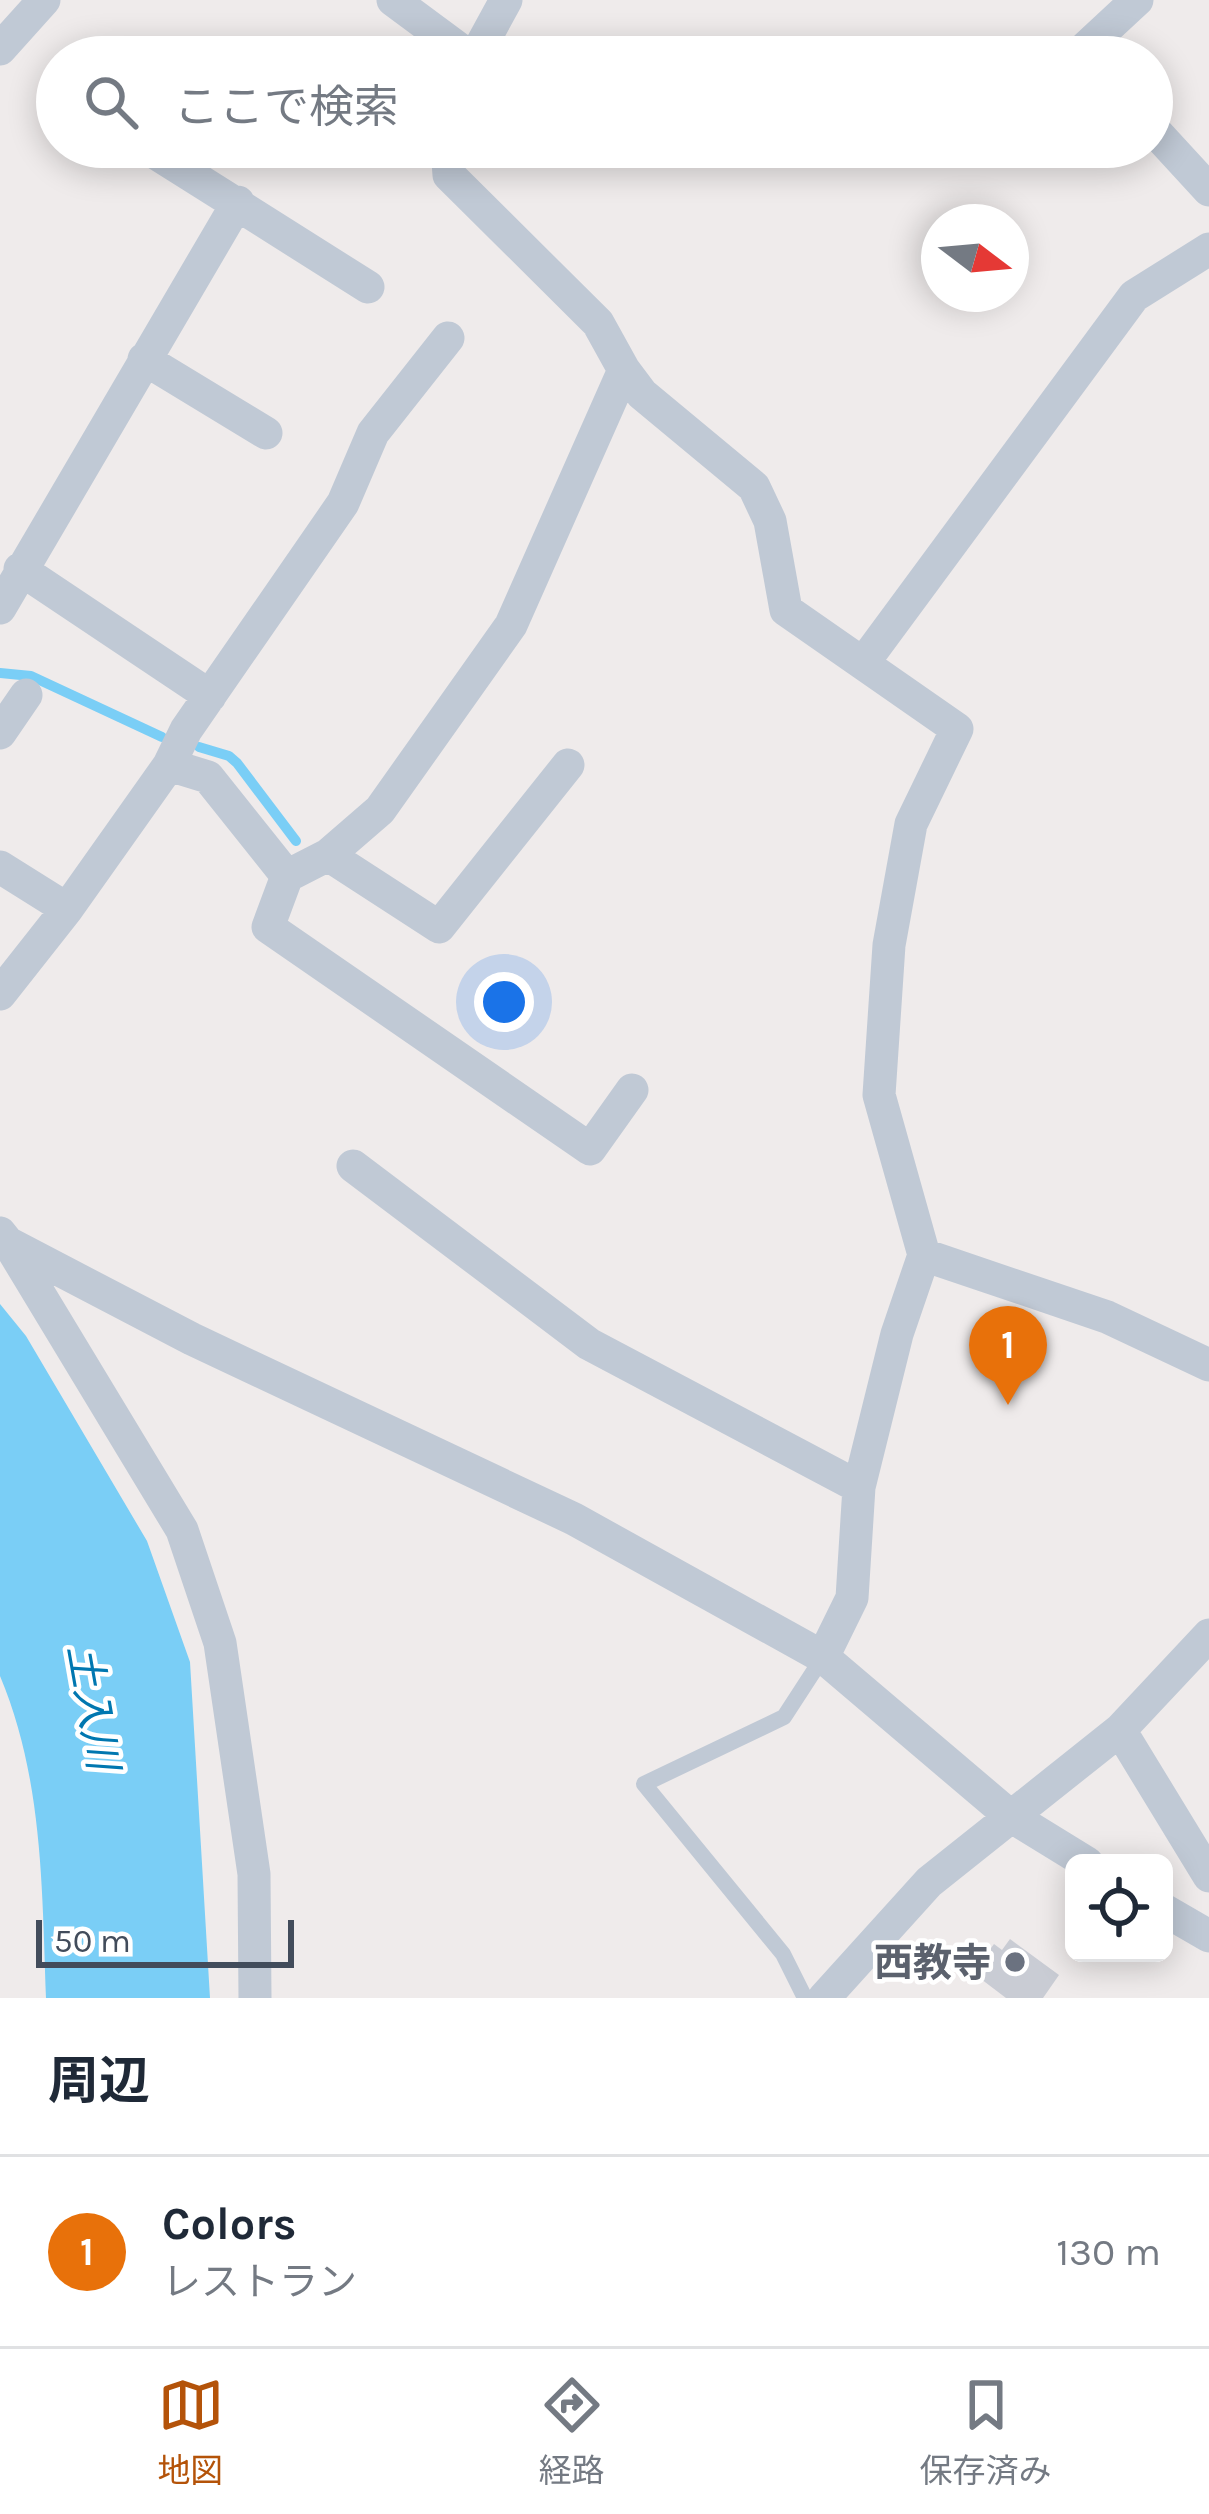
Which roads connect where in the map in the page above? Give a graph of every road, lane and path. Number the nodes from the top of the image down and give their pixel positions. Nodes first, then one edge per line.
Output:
1 (44, 0) edge
2 (393, 0) edge
3 (506, 0) edge
4 (1138, 0) edge
5 (444, 36) edge
6 (485, 36) edge
7 (1098, 36) edge
8 (0, 49) edge
9 (1173, 151) edge
10 (181, 168) edge
11 (448, 168) edge
12 (1209, 190) edge
13 (238, 202) junction
14 (1209, 249) edge
15 (368, 287) dead end
16 (448, 338) dead end
17 (144, 359) junction
18 (624, 370) junction
19 (266, 433) dead end
20 (20, 569) junction
21 (0, 608) edge
22 (864, 662) junction
23 (26, 695) dead end
24 (210, 696) junction
25 (0, 733) edge
26 (169, 765) junction
27 (568, 765) dead end
28 (328, 855) junction
29 (0, 867) edge
30 (287, 876) junction
31 (67, 909) junction
32 (0, 994) edge
33 (632, 1090) dead end
34 (353, 1166) dead end
35 (4, 1238) edge
36 (924, 1255) junction
37 (1209, 1365) edge
38 (859, 1486) junction
39 (1209, 1635) edge
40 (823, 1658) junction
41 (1120, 1730) junction
42 (1009, 1815) junction
43 (1072, 1854) edge
44 (1209, 1876) edge
45 (1173, 1915) edge
46 (1209, 1936) edge
47 (255, 1998) edge
48 (805, 1998) edge
49 (824, 1998) edge

1 - 8 street
2 - 5 street
3 - 6 street
4 - 7 street
9 - 12 street
10 - 13 street
11 - 18 street
13 - 15 street
13 - 17 street
14 - 22 street
16 - 24 street
17 - 19 street
17 - 20 street
18 - 22 street
18 - 28 street
20 - 21 street
20 - 24 street
22 - 36 street
23 - 25 street
24 - 26 street
26 - 30 street
26 - 31 street
27 - 28 street
28 - 30 street
29 - 31 street
30 - 33 street
31 - 32 street
34 - 38 street
35 - 40 street
35 - 47 street
36 - 37 street
36 - 38 street
38 - 40 street
39 - 41 street
40 - 42 street
40 - 48 lane
41 - 42 street
41 - 44 street
42 - 43 street
42 - 49 street
45 - 46 street

